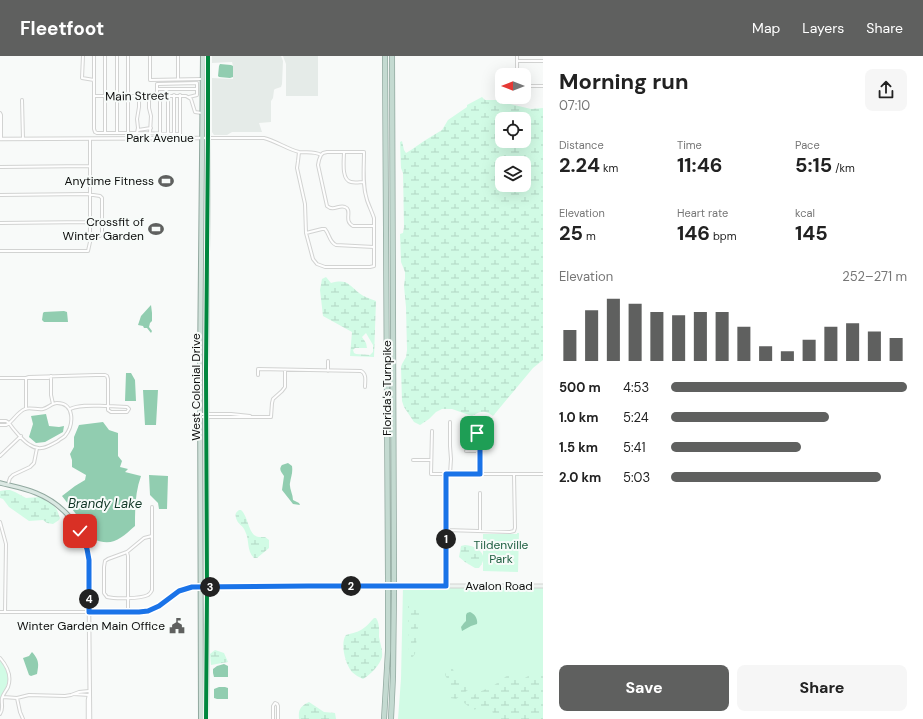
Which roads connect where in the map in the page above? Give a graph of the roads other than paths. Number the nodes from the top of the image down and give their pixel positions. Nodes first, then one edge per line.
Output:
1 (83, 56) edge
2 (94, 56) edge
3 (105, 56) edge
4 (116, 56) edge
5 (128, 56) edge
6 (150, 56) edge
7 (178, 56) edge
8 (208, 56) edge
9 (385, 56) edge
10 (392, 56) edge
11 (517, 56) edge
12 (542, 56) edge
13 (203, 58) edge
14 (517, 61) junction
15 (543, 61) edge
16 (517, 68) edge
17 (178, 79) junction
18 (202, 79) junction
19 (94, 80) junction
20 (208, 81) junction
21 (531, 86) edge
22 (543, 86) edge
23 (157, 89) junction
24 (197, 89) junction
25 (174, 95) junction
26 (180, 95) junction
27 (94, 96) junction
28 (105, 96) junction
29 (116, 96) junction
30 (128, 96) junction
31 (139, 96) junction
32 (149, 96) junction
33 (157, 96) junction
34 (160, 96) junction
35 (168, 96) junction
36 (189, 97) junction
37 (208, 98) junction
38 (22, 100) dead end
39 (0, 113) edge
40 (202, 113) junction
41 (151, 128) junction
42 (138, 130) junction
43 (105, 133) junction
44 (117, 133) junction
45 (128, 133) junction
46 (137, 133) junction
47 (150, 133) junction
48 (160, 134) junction
49 (168, 134) junction
50 (174, 134) junction
51 (202, 138) junction
52 (208, 138) junction
53 (1, 139) edge
54 (23, 139) junction
55 (90, 139) junction
56 (300, 152) junction
57 (344, 152) junction
58 (321, 155) junction
59 (90, 166) junction
60 (0, 167) edge
61 (202, 180) junction
62 (364, 182) junction
63 (207, 192) junction
64 (0, 195) edge
65 (90, 195) junction
66 (90, 222) junction
67 (0, 223) edge
68 (374, 226) junction
69 (306, 233) junction
70 (90, 237) junction
71 (201, 242) junction
72 (374, 247) junction
73 (0, 251) edge
74 (201, 256) junction
75 (207, 257) junction
76 (207, 272) junction
77 (201, 334) junction
78 (206, 354) junction
79 (328, 361) dead end
80 (200, 366) junction
81 (285, 370) junction
82 (328, 370) junction
83 (206, 371) junction
84 (258, 375) dead end
85 (51, 376) junction
86 (0, 378) edge
87 (26, 378) junction
88 (365, 387) dead end
89 (53, 404) junction
90 (108, 406) junction
91 (121, 406) junction
92 (26, 409) junction
93 (70, 409) junction
94 (121, 412) junction
95 (200, 415) junction
96 (206, 415) junction
97 (0, 421) edge
98 (450, 422) dead end
99 (9, 423) junction
100 (0, 425) edge
101 (432, 431) dead end
102 (472, 431) dead end
103 (21, 436) junction
104 (38, 448) junction
105 (466, 451) dead end
106 (480, 451) junction
107 (0, 456) edge
108 (413, 460) dead end
109 (431, 460) junction
110 (200, 469) junction
111 (448, 474) junction
112 (480, 474) junction
113 (514, 474) junction
114 (543, 474) edge
115 (200, 478) junction
116 (206, 479) junction
117 (0, 483) edge
118 (8, 485) junction
119 (480, 493) dead end
120 (206, 497) junction
121 (152, 507) dead end
122 (0, 522) edge
123 (446, 530) junction
124 (480, 532) junction
125 (152, 536) junction
126 (127, 552) junction
127 (446, 586) junction
128 (543, 586) edge
129 (201, 587) junction
130 (207, 587) junction
131 (129, 598) junction
132 (0, 612) edge
133 (5, 612) junction
134 (89, 612) junction
135 (128, 612) junction
136 (0, 658) edge
137 (89, 693) junction
138 (3, 697) junction
139 (17, 698) junction
140 (0, 714) edge
141 (201, 714) junction
142 (206, 714) junction
143 (273, 715) junction
144 (278, 715) junction
145 (23, 719) edge
146 (89, 719) edge
147 (201, 719) edge
148 (206, 719) edge
149 (273, 719) edge
150 (278, 719) edge
151 (384, 719) edge
152 (390, 719) edge

1 - 19 street
2 - 19 street
3 - 28 street
4 - 29 street
5 - 30 street
6 - 17 street
7 - 17 street
8 - 20 highway, West Colonial Drive
9 - 151 highway, Florida's Turnpike, bridge
10 - 152 highway, Florida's Turnpike, bridge
11 - 14 street
12 - 15 street
13 - 18 highway, West Colonial Drive
13 - 20 highway
14 - 15 street
14 - 16 street
17 - 18 street
18 - 37 highway
18 - 40 highway, West Colonial Drive
19 - 27 street
20 - 37 highway, West Colonial Drive
21 - 22 street
23 - 24 street
23 - 24 street
23 - 33 street
24 - 36 street
25 - 26 street, Main Street
25 - 35 street, Main Street
25 - 50 street
26 - 36 street, Main Street
26 - 50 street
27 - 28 street, Main Street
27 - 43 street
28 - 29 street, Main Street
28 - 43 street
29 - 30 street, Main Street
29 - 44 street
30 - 31 street, Main Street
30 - 45 street
31 - 32 street, Main Street
31 - 42 street
32 - 33 street, Main Street
32 - 41 street
33 - 34 street, Main Street
34 - 35 street, Main Street
34 - 48 street
35 - 49 street
36 - 40 street
37 - 52 highway, West Colonial Drive
38 - 54 street
39 - 53 street
40 - 51 highway, West Colonial Drive
41 - 42 street
41 - 47 street
42 - 46 street
43 - 44 street
44 - 45 street
45 - 46 street
46 - 47 street
47 - 48 street
48 - 49 street
49 - 50 street
51 - 52 street, Park Avenue
51 - 55 street, Park Avenue
51 - 61 highway, West Colonial Drive
52 - 56 street, Park Avenue
52 - 63 highway, West Colonial Drive
53 - 54 street, Park Avenue
54 - 55 street, Park Avenue
55 - 59 street
56 - 58 street, Park Avenue
56 - 69 street
57 - 58 street, Park Avenue
57 - 62 street
57 - 62 street, Park Avenue
58 - 68 street
59 - 60 street
59 - 65 street
61 - 63 highway
61 - 71 highway, West Colonial Drive
62 - 68 street
63 - 75 highway, West Colonial Drive
64 - 65 street
65 - 66 street
65 - 70 street
66 - 67 street
66 - 70 street
68 - 72 street
69 - 72 street
69 - 72 street
70 - 73 street
71 - 74 highway, West Colonial Drive
71 - 75 highway
74 - 76 highway
74 - 77 highway, West Colonial Drive
75 - 76 highway, West Colonial Drive
76 - 78 highway, West Colonial Drive
77 - 78 highway
77 - 80 highway, West Colonial Drive
78 - 83 highway, West Colonial Drive
79 - 82 street
80 - 83 highway
80 - 95 highway, West Colonial Drive
81 - 82 street
81 - 84 street
81 - 96 street
82 - 88 street
83 - 96 highway, West Colonial Drive
85 - 87 street
85 - 89 street
85 - 90 street
86 - 87 street
87 - 92 street
89 - 92 street
89 - 93 street
90 - 91 street
90 - 93 street
90 - 94 street
91 - 94 street
91 - 94 street
92 - 99 street
93 - 104 street
95 - 96 street
95 - 110 highway, West Colonial Drive
96 - 116 highway, West Colonial Drive
97 - 99 street
98 - 111 street
99 - 100 street
99 - 103 street
101 - 109 street
102 - 106 street
103 - 104 street
103 - 107 street
104 - 118 street
105 - 106 street
106 - 112 street
108 - 109 street
109 - 111 street
110 - 115 highway, West Colonial Drive
110 - 116 highway
111 - 112 street
111 - 123 street
112 - 113 street
113 - 114 street
113 - 124 street
115 - 120 highway
115 - 129 highway, West Colonial Drive
116 - 120 highway, West Colonial Drive
117 - 118 main road
118 - 134 main road
119 - 124 street
120 - 130 highway, West Colonial Drive
121 - 125 street
122 - 133 street
123 - 124 street
123 - 127 street
125 - 126 street
125 - 131 street
126 - 131 street
126 - 131 street
127 - 128 main road, Avalon Road
127 - 130 main road, Avalon Road
129 - 130 main road, Avalon Road
129 - 135 main road, Avalon Road
129 - 141 highway, West Colonial Drive
130 - 142 highway, West Colonial Drive
131 - 135 street
132 - 133 street
133 - 134 street
134 - 135 main road, Avalon Road
134 - 137 street
136 - 138 street
137 - 139 street
137 - 146 street
138 - 139 street
138 - 140 street
139 - 145 street
141 - 142 street
141 - 147 highway, West Colonial Drive
142 - 148 highway, West Colonial Drive
143 - 144 street
143 - 144 street
143 - 149 street
144 - 150 street

